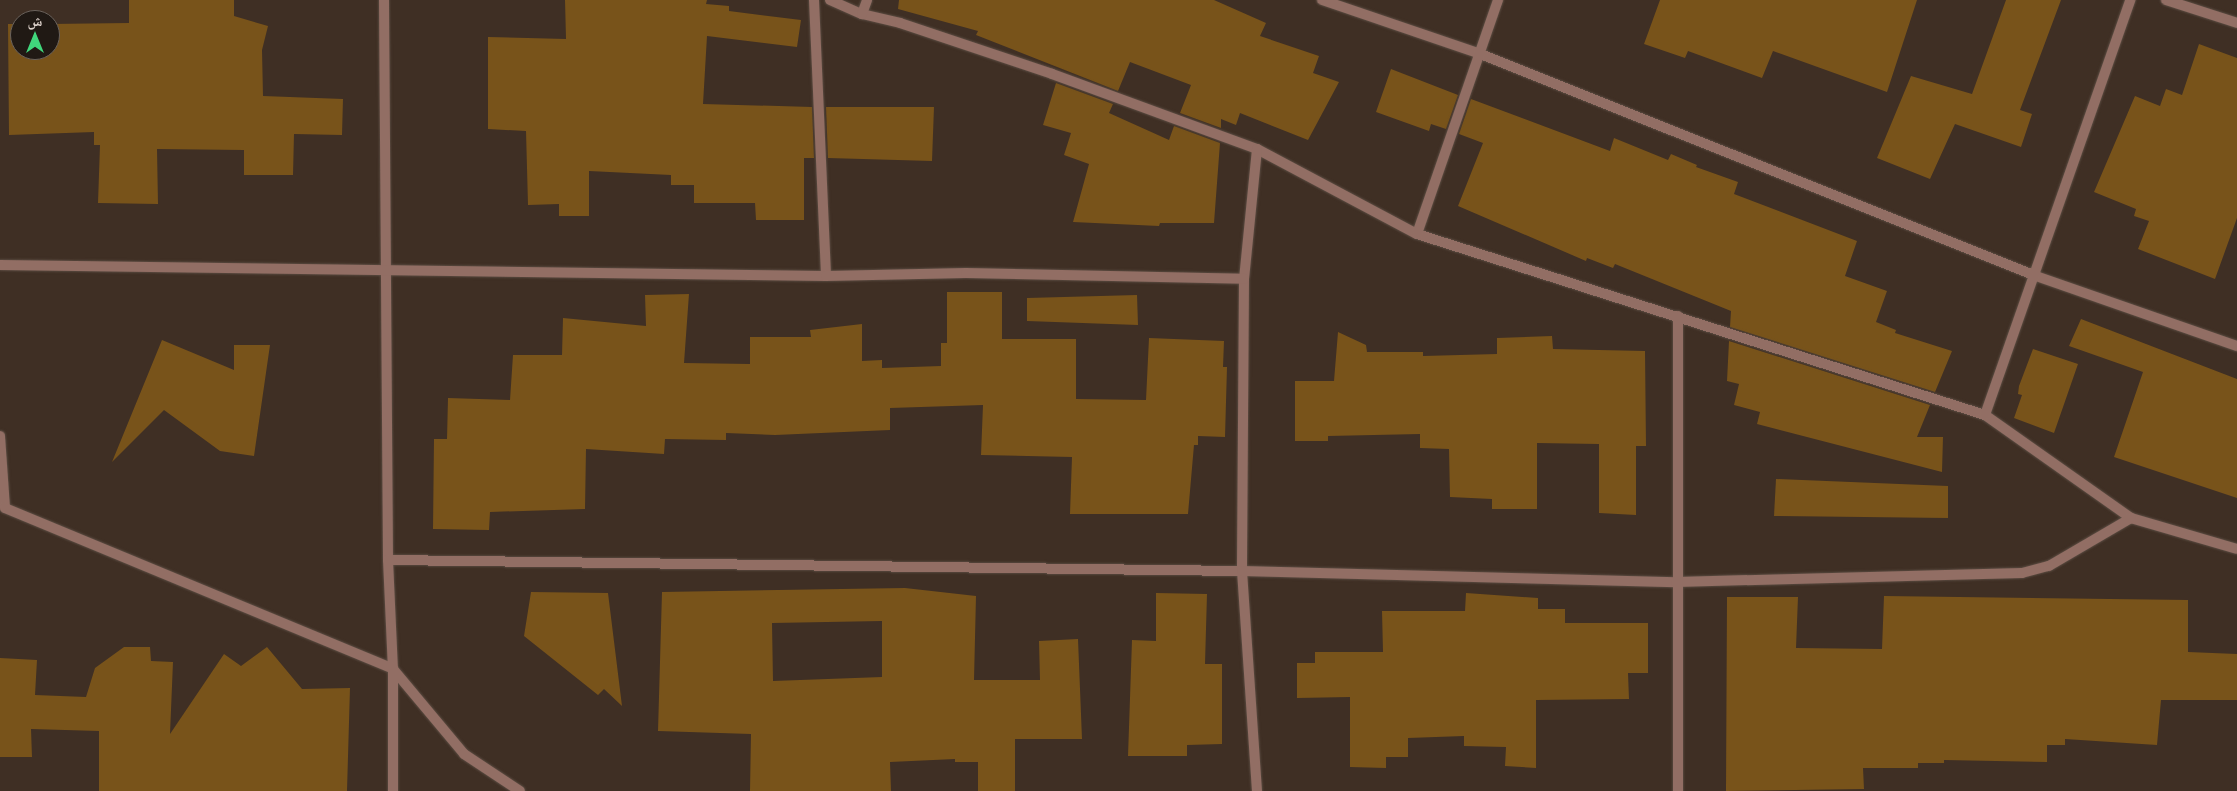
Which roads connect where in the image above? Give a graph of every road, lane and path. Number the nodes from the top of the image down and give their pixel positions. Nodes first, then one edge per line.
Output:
1 (384, 0) edge
2 (814, 0) edge
3 (830, 0) edge
4 (867, 0) edge
5 (1322, 0) edge
6 (1498, 0) edge
7 (2130, 0) edge
8 (2166, 0) edge
9 (862, 14) junction
10 (2237, 23) edge
11 (1478, 53) junction
12 (1257, 149) junction
13 (1417, 234) junction
14 (0, 265) edge
15 (388, 270) junction
16 (826, 276) junction
17 (2036, 276) junction
18 (1244, 279) junction
19 (1678, 316) junction
20 (2237, 346) edge
21 (1985, 415) junction
22 (0, 436) edge
23 (3, 508) edge
24 (2131, 518) junction
25 (2237, 549) edge
26 (388, 560) junction
27 (1242, 571) junction
28 (1676, 582) junction
29 (393, 669) junction
30 (393, 791) edge
31 (520, 791) edge
32 (1257, 791) edge
33 (1678, 791) edge

1 - 15 street
2 - 16 street
3 - 9 street
4 - 9 street
5 - 11 street
6 - 11 street
7 - 17 street
8 - 10 street
9 - 12 street
11 - 13 street
11 - 17 street
12 - 13 street
12 - 18 street
13 - 19 street
14 - 15 street
15 - 16 street
15 - 26 street
16 - 18 street
17 - 20 street
17 - 21 street
18 - 27 street
19 - 21 street
19 - 28 street
21 - 24 street
22 - 23 street
23 - 29 street
24 - 25 street
24 - 28 street
26 - 27 street
26 - 29 street
27 - 28 street
27 - 32 street
28 - 33 street
29 - 30 street
29 - 31 street

